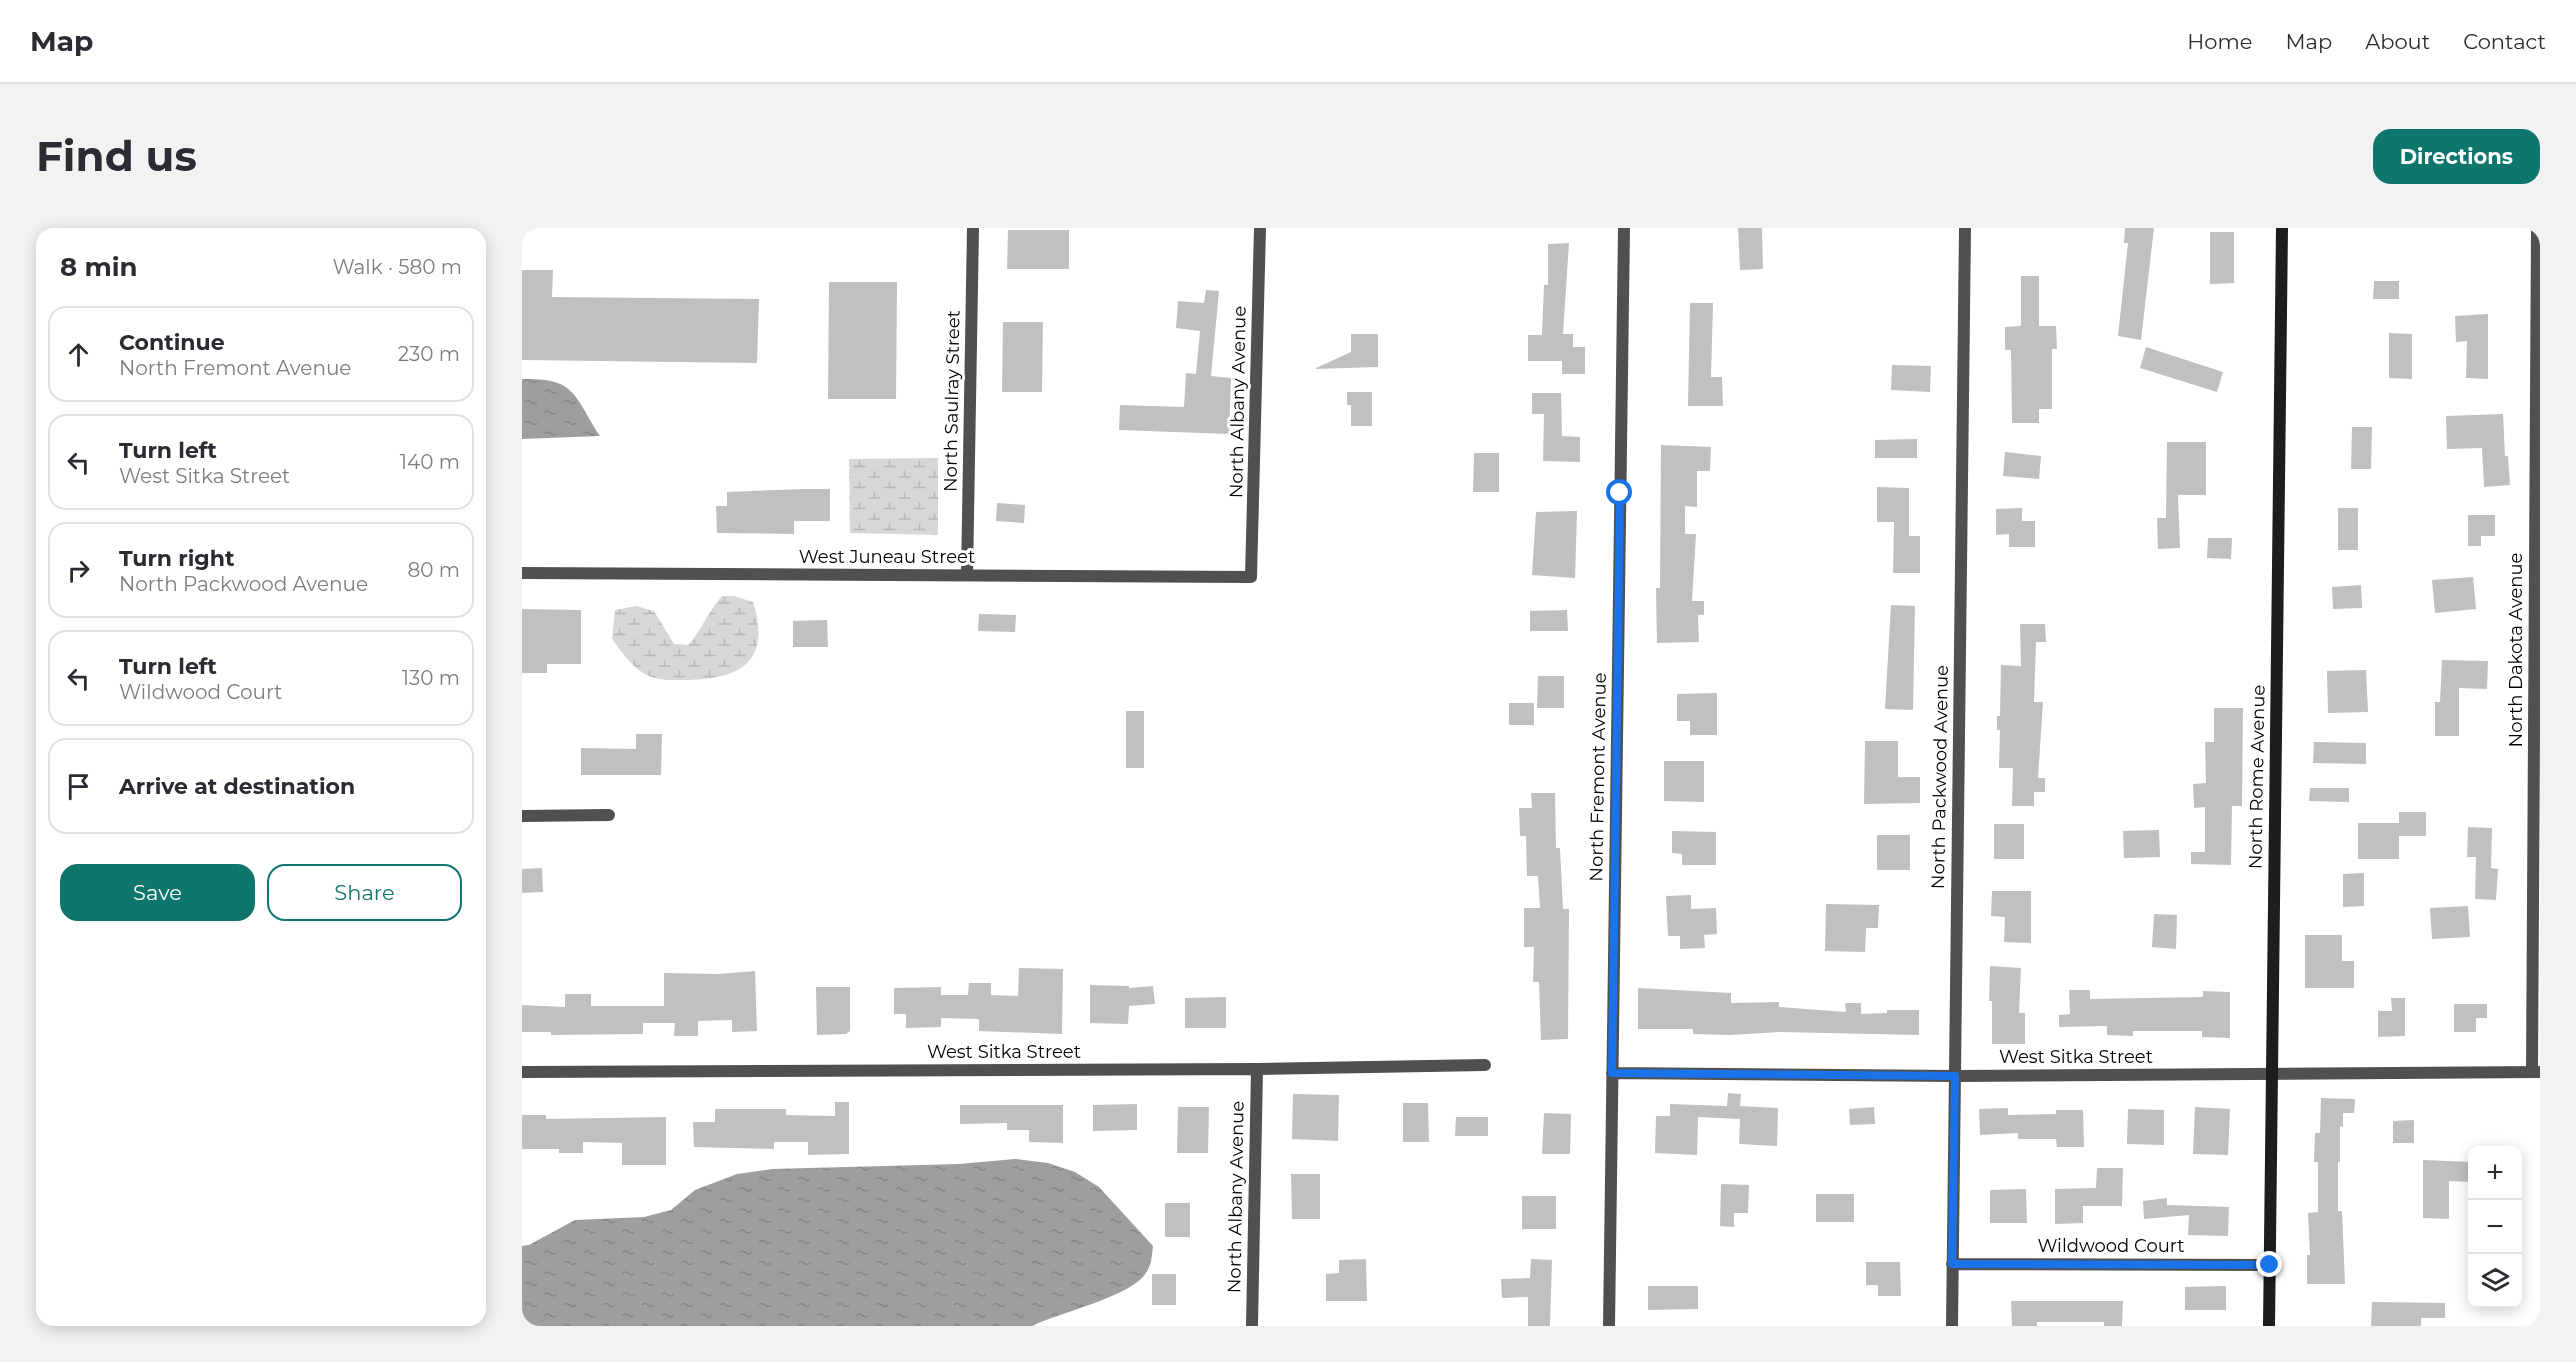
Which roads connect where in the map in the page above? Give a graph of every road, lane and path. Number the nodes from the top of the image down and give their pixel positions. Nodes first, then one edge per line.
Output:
1 (973, 228) edge
2 (1260, 228) edge
3 (1624, 228) edge
4 (1965, 228) edge
5 (2282, 228) edge
6 (2537, 228) edge
7 (522, 573) edge
8 (967, 575) junction
9 (1251, 577) joint
10 (609, 815) dead end
11 (522, 816) edge
12 (1485, 1065) dead end
13 (1257, 1069) junction
14 (522, 1072) edge
15 (2536, 1072) edge
16 (1612, 1073) junction
17 (2272, 1075) junction
18 (1955, 1076) junction
19 (1952, 1264) junction
20 (2270, 1265) junction
21 (1252, 1326) edge
22 (1609, 1326) edge
23 (1952, 1326) edge
24 (2269, 1326) edge

1 - 8 street, North Saulray Street
2 - 9 street, North Albany Avenue
3 - 16 street, North Fremont Avenue
4 - 18 street, North Packwood Avenue
5 - 17 street, North Rome Avenue
6 - 15 street, North Dakota Avenue
7 - 8 street, West Juneau Street
8 - 9 street, West Juneau Street
10 - 11 street
12 - 13 street, West Sitka Street
13 - 14 street, West Sitka Street
13 - 21 street, North Albany Avenue
15 - 17 street, West Sitka Street
16 - 18 street, West Sitka Street
16 - 22 street, North Fremont Avenue
17 - 18 street, West Sitka Street
17 - 20 street, North Rome Avenue
18 - 19 street, North Packwood Avenue
19 - 20 street, Wildwood Court
19 - 23 street, North Packwood Avenue
20 - 24 street, North Rome Avenue

